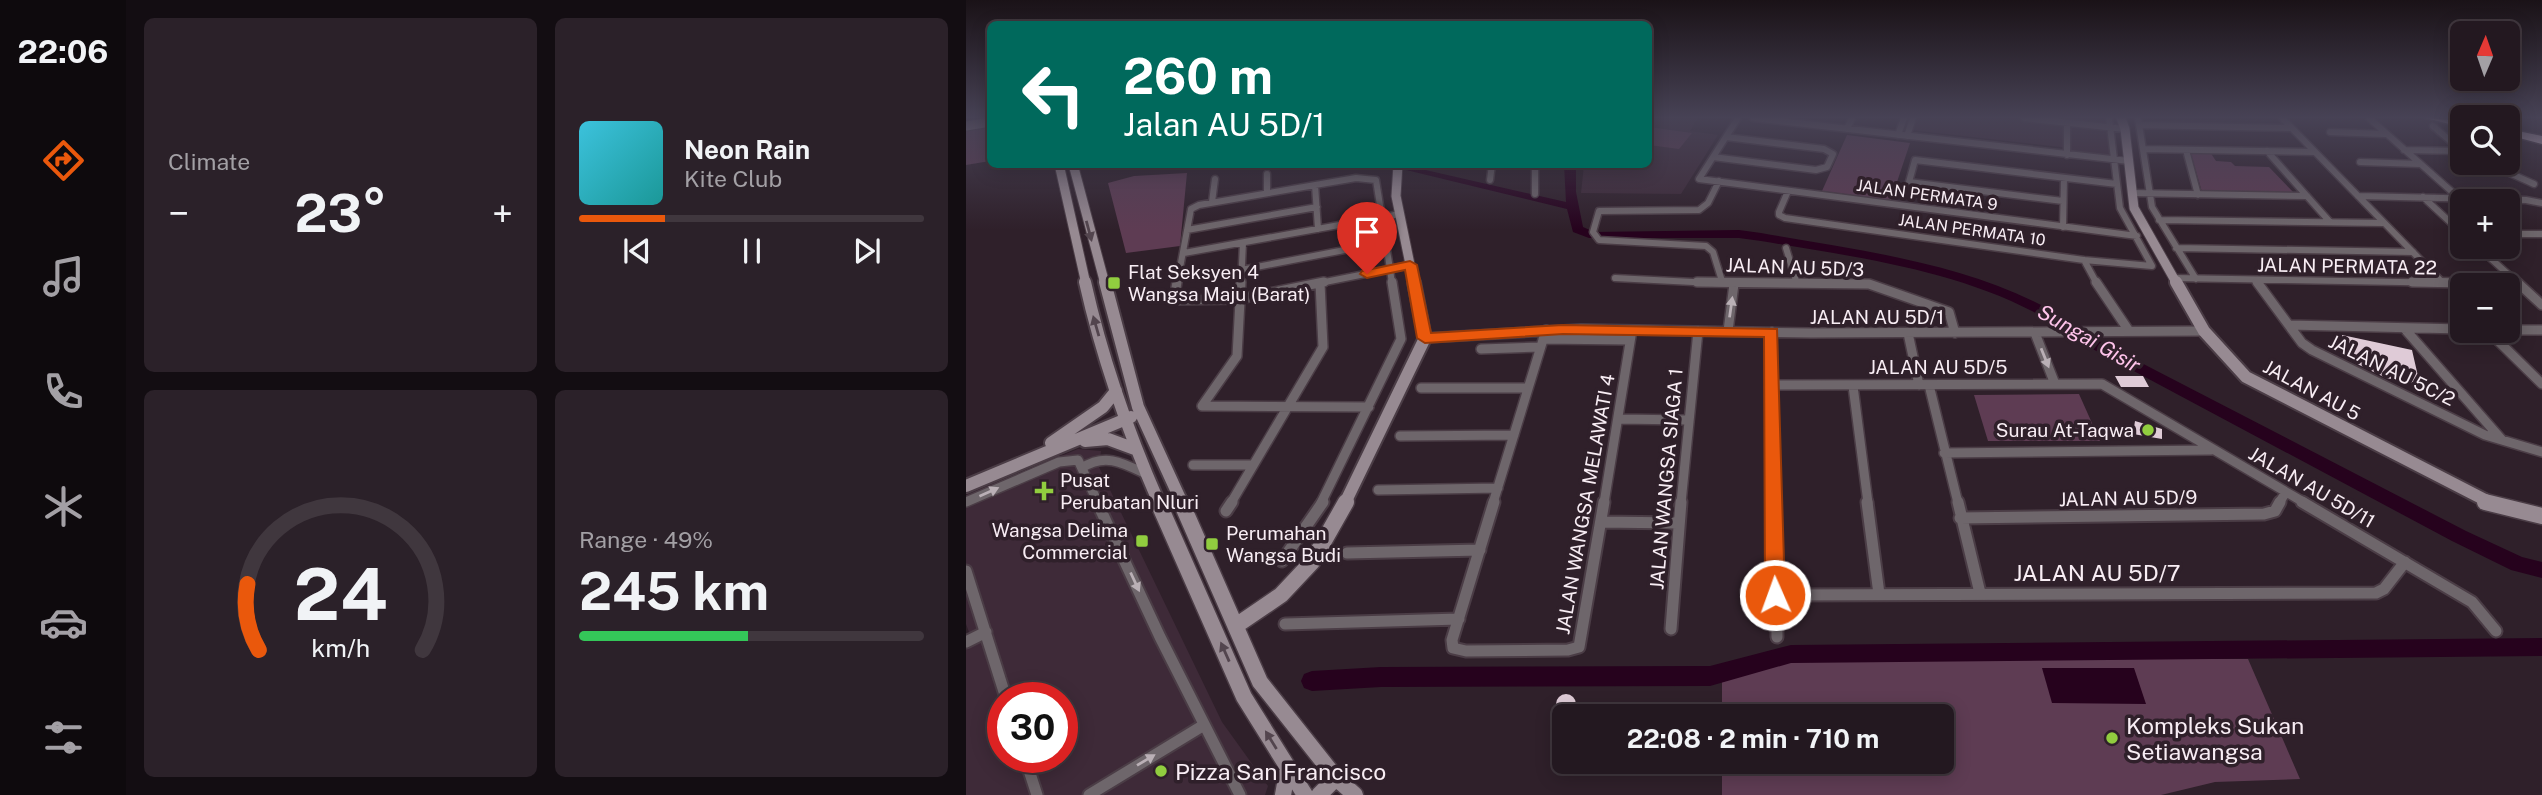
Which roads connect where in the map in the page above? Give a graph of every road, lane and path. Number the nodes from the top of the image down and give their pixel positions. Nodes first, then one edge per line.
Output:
1 (1831, 155) edge
2 (2086, 155) edge
3 (2114, 155) edge
4 (2128, 155) edge
5 (2144, 155) edge
6 (2187, 155) edge
7 (2271, 155) edge
8 (2318, 155) edge
9 (2409, 155) edge
10 (1713, 157) joint
11 (2115, 160) junction
12 (2129, 162) junction
13 (2360, 162) dead end
14 (2420, 164) junction
15 (1060, 168) edge
16 (1074, 168) edge
17 (1398, 168) edge
18 (1492, 168) edge
19 (1535, 168) edge
20 (1267, 174) dead end
21 (2514, 175) edge
22 (2064, 178) junction
23 (1216, 179) dead end
24 (1490, 180) dead end
25 (1718, 181) junction
26 (2117, 184) junction
27 (2534, 184) dead end
28 (1315, 185) junction
29 (2450, 190) edge
30 (1788, 191) junction
31 (1267, 193) junction
32 (2132, 193) junction
33 (1535, 194) dead end
34 (2151, 194) junction
35 (2198, 195) junction
36 (2358, 196) junction
37 (2307, 197) junction
38 (2423, 197) junction
39 (2450, 198) edge
40 (2520, 200) edge
41 (2063, 201) junction
42 (1212, 202) junction
43 (2542, 203) edge
44 (1317, 206) junction
45 (1400, 214) junction
46 (1382, 217) junction
47 (2159, 220) junction
48 (2330, 222) junction
49 (2450, 222) edge
50 (2384, 223) junction
51 (2063, 227) junction
52 (1318, 229) junction
53 (1187, 230) junction
54 (2520, 234) edge
55 (2542, 234) edge
56 (2135, 235) junction
57 (2151, 237) junction
58 (1243, 243) junction
59 (1385, 243) junction
60 (1786, 248) dead end
61 (2176, 248) junction
62 (2413, 252) junction
63 (1184, 253) junction
64 (2491, 259) edge
65 (2084, 260) junction
66 (1410, 265) junction
67 (1390, 269) junction
68 (1241, 271) junction
69 (2507, 273) edge
70 (1615, 278) dead end
71 (2174, 278) junction
72 (2196, 279) junction
73 (2255, 280) junction
74 (1722, 281) junction
75 (1320, 283) junction
76 (2443, 283) junction
77 (2450, 283) edge
78 (1734, 284) junction
79 (1797, 284) junction
80 (2520, 285) edge
81 (1239, 299) junction
82 (2542, 305) edge
83 (2288, 325) junction
84 (2404, 328) junction
85 (2450, 329) edge
86 (2520, 330) edge
87 (2542, 330) edge
88 (1698, 331) junction
89 (1728, 331) junction
90 (2129, 331) junction
91 (2204, 331) junction
92 (1772, 332) junction
93 (1908, 333) junction
94 (1955, 333) junction
95 (2035, 333) junction
96 (1631, 335) junction
97 (1425, 338) junction
98 (1543, 339) junction
99 (2500, 343) edge
100 (1481, 349) dead end
101 (2055, 384) junction
102 (2102, 384) joint
103 (2542, 384) edge
104 (1774, 385) junction
105 (1924, 385) junction
106 (1853, 386) junction
107 (1528, 387) junction
108 (1420, 388) dead end
109 (1116, 391) junction
110 (1288, 407) junction
111 (1369, 407) junction
112 (1139, 410) junction
113 (1123, 416) junction
114 (1619, 419) junction
115 (1687, 420) junction
116 (1514, 435) junction
117 (1400, 436) dead end
118 (2504, 443) junction
119 (1053, 446) junction
120 (1135, 449) junction
121 (2214, 450) junction
122 (2542, 452) edge
123 (1944, 453) junction
124 (1193, 465) dead end
125 (1252, 465) junction
126 (1082, 468) junction
127 (1148, 475) junction
128 (966, 477) edge
129 (966, 486) edge
130 (1498, 488) junction
131 (1378, 490) dead end
132 (2286, 492) junction
133 (966, 502) edge
134 (1226, 511) dead end
135 (2542, 516) edge
136 (1961, 518) junction
137 (1601, 522) junction
138 (1679, 523) junction
139 (1480, 550) junction
140 (1347, 553) dead end
141 (1282, 561) dead end
142 (2405, 562) junction
143 (966, 571) edge
144 (1980, 593) junction
145 (1879, 594) junction
146 (1775, 595) junction
147 (1459, 619) junction
148 (1285, 624) dead end
149 (1237, 625) junction
150 (1671, 629) dead end
151 (2496, 631) dead end
152 (986, 632) junction
153 (1777, 637) dead end
154 (966, 642) edge
155 (1001, 682) edge
156 (1204, 725) junction
157 (1288, 767) junction
158 (1030, 773) edge
159 (1336, 778) junction
160 (1353, 794) edge
161 (1037, 795) edge
162 (1089, 795) edge
163 (1240, 795) edge
164 (1283, 795) edge
165 (1305, 795) edge
166 (1319, 795) edge

1 - 10 street
2 - 11 street
3 - 11 street
4 - 12 main road, JALAN AU 5
5 - 34 street
6 - 35 street
7 - 37 street
8 - 36 street
9 - 14 street
10 - 25 street, JALAN PERMATA 9
11 - 12 street
11 - 26 street
12 - 32 main road, JALAN AU 5
13 - 14 street
14 - 29 street
109 -> 15 main road
16 -> 112 main road
17 - 45 main road
18 - 24 street
19 - 33 street
20 - 31 street
21 - 27 street
22 - 26 street
22 - 41 street
22 - 41 street
23 - 42 street
25 - 30 street, JALAN PERMATA 9
25 - 74 street
26 - 56 street
28 - 31 street
28 - 44 street
28 - 46 street
30 - 51 street, JALAN PERMATA 9
30 - 65 street, JALAN PERMATA 10
31 - 42 street
32 - 34 street
32 - 57 main road, JALAN AU 5
34 - 35 street
34 - 47 street
35 - 37 street
36 - 38 street
36 - 50 street
37 - 48 street
38 - 39 street
38 - 49 street
40 - 43 street
41 - 51 street
42 - 53 street
44 - 52 street
44 - 53 street
45 - 46 street
45 - 66 main road
46 - 52 street
46 - 59 street
47 - 48 street
47 - 61 street
48 - 50 street
50 - 62 street
51 - 56 street, JALAN PERMATA 9
52 - 58 street
53 - 63 street
54 - 55 street
56 - 57 street, JALAN PERMATA 9
56 - 65 street, JALAN PERMATA 10
57 - 71 main road, JALAN AU 5
58 - 63 street
58 - 68 street
59 - 67 street
59 - 68 street
60 - 79 street
61 - 62 street
61 - 72 street
62 - 76 street
63 - 81 street
64 - 69 street
65 - 90 street
66 - 67 street
66 - 97 main road
67 - 75 street
67 - 111 street
68 - 81 street
70 - 74 street, JALAN AU 5D/3
71 - 72 street, JALAN PERMATA 22
71 - 91 main road, JALAN AU 5
72 - 73 street, JALAN PERMATA 22
73 - 76 street, JALAN PERMATA 22
73 - 83 street, JALAN AU 5C/2
74 - 78 street, JALAN AU 5D/3
75 - 81 street
75 - 110 street
76 - 77 street, JALAN PERMATA 22
78 - 79 street, JALAN AU 5D/3
89 -> 78 street
79 - 94 street, JALAN AU 5D/3
80 - 82 street
81 - 110 street
83 - 84 street
83 - 118 street, JALAN AU 5C/2
84 - 85 street
84 - 118 street
86 - 87 street
88 - 89 street, JALAN AU 5D/1
88 - 96 street, JALAN AU 5D/1
88 - 115 street, JALAN WANGSA SIAGA 1
89 - 92 street, JALAN AU 5D/1
90 - 91 street, JALAN AU 5D/1
90 - 95 street, JALAN AU 5D/1
91 - 135 main road, JALAN AU 5
92 - 93 street, JALAN AU 5D/1
92 - 104 street
93 - 94 street, JALAN AU 5D/1
93 - 105 street
94 - 95 street, JALAN AU 5D/1
95 -> 101 street
96 - 98 street
96 - 114 street, JALAN WANGSA MELAWATI 4
97 - 98 street
97 - 149 main road
98 - 100 street
98 - 107 street, JALAN WANGSA MELAWATI 4
99 - 103 street
101 - 102 street, JALAN AU 5D/5
101 - 105 street, JALAN AU 5D/5
102 - 121 street, JALAN AU 5D/11
104 - 106 street, JALAN AU 5D/5
104 - 146 street
105 - 106 street, JALAN AU 5D/5
105 - 123 street
106 - 145 street
107 - 108 street
107 - 116 street, JALAN WANGSA MELAWATI 4
109 - 113 main road
109 - 119 main road
110 - 111 street
110 - 125 street
111 - 141 street
112 - 113 main road
112 - 149 main road
113 - 119 main road
113 - 120 main road
114 - 115 street
114 - 137 street, JALAN WANGSA MELAWATI 4
115 - 138 street, JALAN WANGSA SIAGA 1
116 - 117 street
116 - 130 street, JALAN WANGSA MELAWATI 4
118 - 122 street, JALAN AU 5C/2
119 - 120 main road
119 - 128 main road
119 - 129 main road
120 - 127 main road
121 - 123 street
121 - 132 street, JALAN AU 5D/11
123 - 136 street
124 - 125 street
125 - 134 street
126 - 127 street
133 -> 126 street
126 -> 156 street
157 -> 127 main road
130 - 131 street
130 - 139 street, JALAN WANGSA MELAWATI 4
132 - 136 street, JALAN AU 5D/9
132 - 142 street, JALAN AU 5D/11
136 - 144 street
137 - 138 street
137 - 147 street, JALAN WANGSA MELAWATI 4
138 - 150 street, JALAN WANGSA SIAGA 1
139 - 140 street
139 - 147 street, JALAN WANGSA MELAWATI 4
142 - 144 street, JALAN AU 5D/7
142 - 151 street, JALAN AU 5D/11
143 - 152 street
144 - 145 street, JALAN AU 5D/7
145 - 146 street, JALAN AU 5D/7
146 - 153 street
147 - 148 street
149 - 159 main road
152 - 154 street
152 - 155 street
162 -> 156 street
156 - 163 street
157 - 164 main road
157 - 165 main road
158 - 161 street
159 - 160 main road
159 - 166 main road

